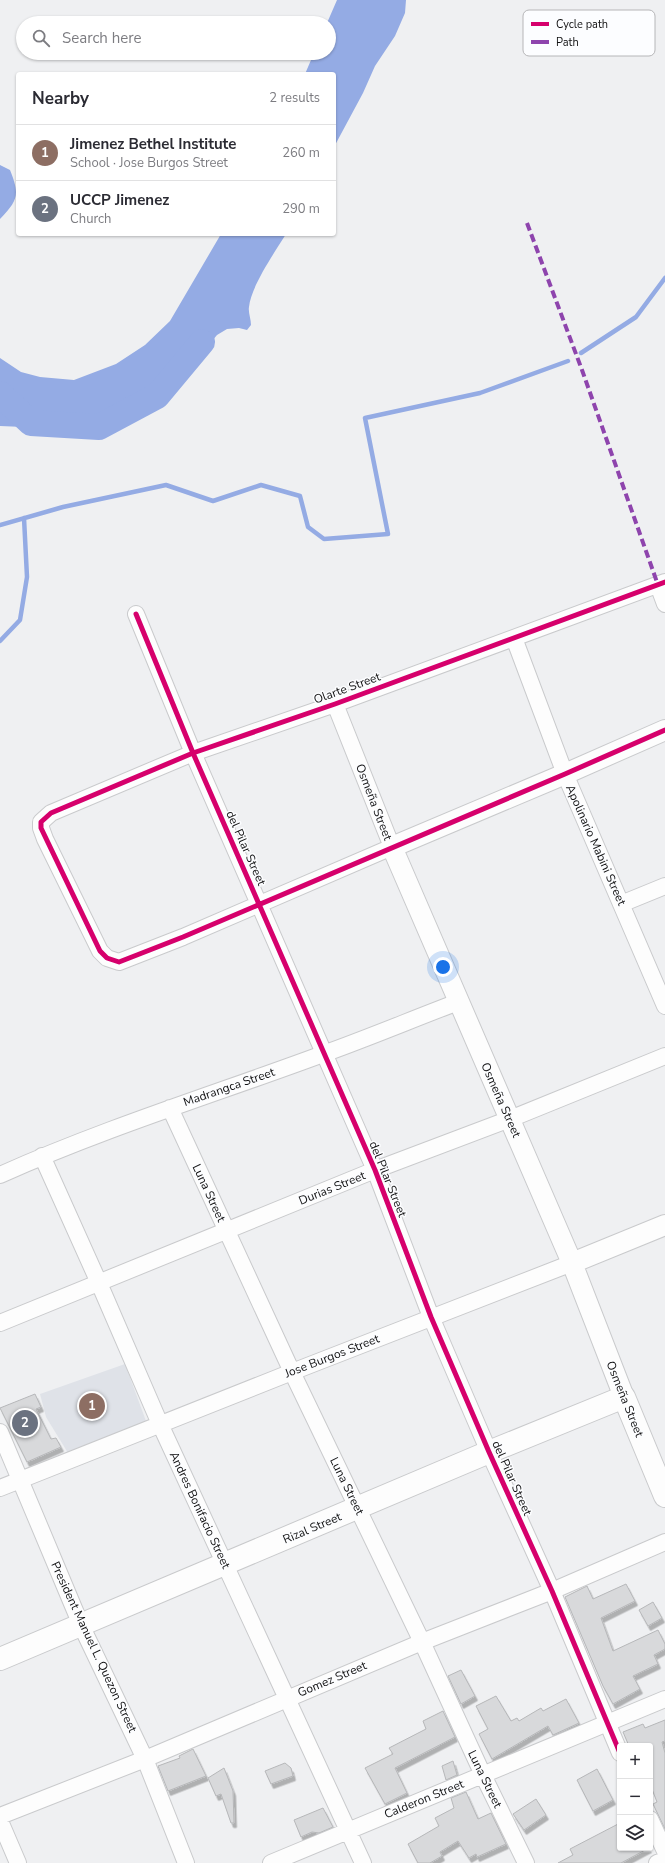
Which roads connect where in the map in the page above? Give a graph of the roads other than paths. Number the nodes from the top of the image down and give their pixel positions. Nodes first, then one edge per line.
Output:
1 (661, 583) edge
2 (665, 604) edge
3 (136, 614) dead end
4 (514, 638) junction
5 (335, 704) junction
6 (665, 730) edge
7 (193, 753) junction
8 (565, 774) junction
9 (392, 847) junction
10 (665, 886) edge
11 (259, 903) junction
12 (621, 904) junction
13 (458, 1002) junction
14 (665, 1006) edge
15 (323, 1054) junction
16 (665, 1056) edge
17 (170, 1108) junction
18 (510, 1119) junction
19 (42, 1156) junction
20 (375, 1170) junction
21 (0, 1175) edge
22 (665, 1225) edge
23 (226, 1230) junction
24 (572, 1263) junction
25 (99, 1282) junction
26 (431, 1317) junction
27 (0, 1323) edge
28 (292, 1372) junction
29 (624, 1398) junction
30 (160, 1424) junction
31 (0, 1432) edge
32 (488, 1452) junction
33 (20, 1480) junction
34 (0, 1488) edge
35 (665, 1496) edge
36 (357, 1509) junction
37 (665, 1542) edge
38 (226, 1565) junction
39 (552, 1590) junction
40 (81, 1625) junction
41 (422, 1642) junction
42 (0, 1659) edge
43 (287, 1698) junction
44 (665, 1699) edge
45 (606, 1723) junction
46 (617, 1747) edge
47 (145, 1759) junction
48 (483, 1775) junction
49 (0, 1816) edge
50 (0, 1820) edge
51 (653, 1825) edge
52 (348, 1830) junction
53 (665, 1851) edge
54 (665, 1860) edge
55 (18, 1863) edge
56 (186, 1863) edge
57 (271, 1863) edge
58 (363, 1863) edge
59 (526, 1863) edge
60 (657, 1863) edge

1 - 2 street
1 - 4 street, Olarte Street
3 - 7 street, del Pilar Street
4 - 5 street, Olarte Street
4 - 8 street, Apolinario Mabini Street
5 - 7 street, Olarte Street
5 - 9 street, Osmeña Street
6 - 8 street
7 - 11 street, del Pilar Street
7 - 11 street, Olarte Street
8 - 9 street
8 - 12 street, Apolinario Mabini Street
9 - 11 street
9 - 13 street, Osmeña Street
10 - 12 street
11 - 15 street, del Pilar Street
12 - 14 street, Apolinario Mabini Street
13 - 15 street, Madrangca Street
13 - 18 street, Osmeña Street
15 - 17 street, Madrangca Street
15 - 20 street, del Pilar Street
16 - 18 street, Durias Street
17 - 19 street, Madrangca Street
17 - 23 street, Luna Street
18 - 20 street, Durias Street
18 - 24 street, Osmeña Street
19 - 21 street, Madrangca Street
19 - 25 street, Andres Bonifacio Street
20 - 23 street, Durias Street
20 - 26 street, del Pilar Street
22 - 24 street, Jose Burgos Street
23 - 25 street, Durias Street
23 - 28 street, Luna Street
24 - 26 street, Jose Burgos Street
24 - 29 street, Osmeña Street
25 - 27 street, Durias Street
25 - 30 street, Andres Bonifacio Street
26 - 28 street, Jose Burgos Street
26 - 32 street, del Pilar Street
28 - 30 street, Jose Burgos Street
28 - 36 street, Luna Street
29 - 32 main road, Rizal Street
29 - 35 main road, Osmeña Street
30 - 33 street, Jose Burgos Street
30 - 38 street, Andres Bonifacio Street
31 - 33 street, President Manuel L. Quezon Street
32 - 36 main road, Rizal Street
32 - 39 street, del Pilar Street
33 - 34 street, Jose Burgos Street
33 - 40 street, President Manuel L. Quezon Street
36 - 38 main road, Rizal Street
36 - 41 street, Luna Street
37 - 39 street, Gomez Street
38 - 40 main road, Rizal Street
38 - 43 street, Andres Bonifacio Street
39 - 41 street, Gomez Street
39 - 45 street, del Pilar Street
40 - 42 main road, Rizal Street
40 - 47 street, President Manuel L. Quezon Street
41 - 43 street, Gomez Street
41 - 48 street, Luna Street
43 - 47 street, Gomez Street
43 - 52 street, Andres Bonifacio Street
44 - 45 street, Calderon Street
45 - 46 street, del Pilar Street
45 - 48 street, Calderon Street
47 - 49 street, Gomez Street
47 - 56 street, President Manuel L. Quezon Street
48 - 52 street, Calderon Street
48 - 59 street, Luna Street
50 - 55 street
51 - 53 street
52 - 57 street, Calderon Street
52 - 58 street, Andres Bonifacio Street
54 - 60 street

